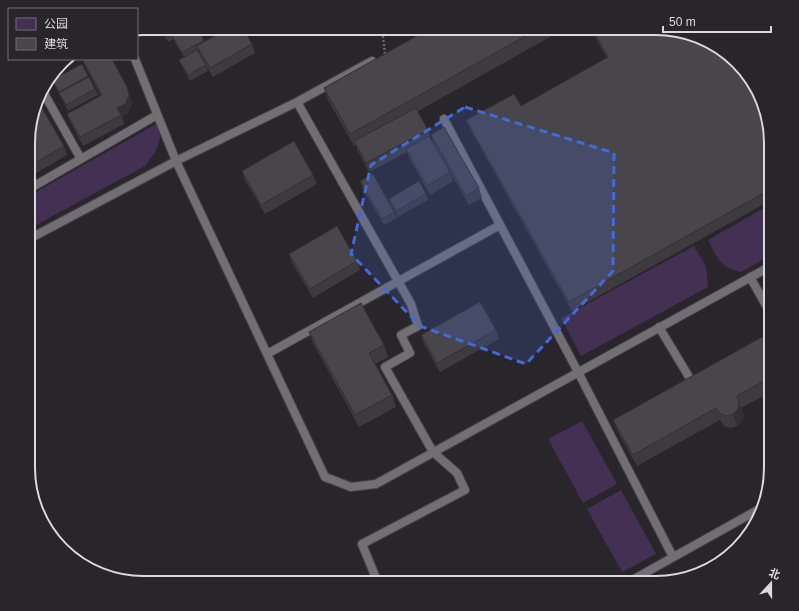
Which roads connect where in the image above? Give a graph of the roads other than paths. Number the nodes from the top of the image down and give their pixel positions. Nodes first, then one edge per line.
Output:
1 (385, 54) edge
2 (135, 60) edge
3 (46, 96) edge
4 (297, 102) junction
5 (157, 115) junction
6 (444, 119) dead end
7 (81, 159) junction
8 (176, 161) junction
9 (35, 184) edge
10 (500, 225) junction
11 (35, 236) edge
12 (764, 270) edge
13 (750, 277) junction
14 (398, 281) junction
15 (764, 302) edge
16 (660, 327) junction
17 (267, 354) junction
18 (578, 372) junction
19 (696, 388) edge
20 (433, 452) junction
21 (755, 512) edge
22 (673, 558) junction
23 (375, 576) edge
24 (640, 576) edge

1 - 4 lane
2 - 5 lane
3 - 7 lane
4 - 8 lane
4 - 14 lane
5 - 7 lane
5 - 8 lane
6 - 10 lane
7 - 9 lane
8 - 11 lane
8 - 17 lane
10 - 14 lane
10 - 18 lane
12 - 13 lane
13 - 15 lane
13 - 16 lane
14 - 17 lane
14 - 20 lane
16 - 18 lane
16 - 19 lane
17 - 20 lane
18 - 20 lane
18 - 22 lane
20 - 23 lane
21 - 22 lane
22 - 24 lane

